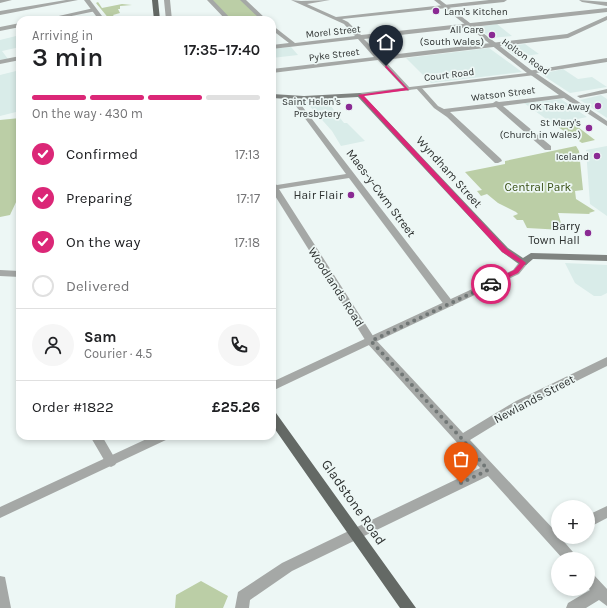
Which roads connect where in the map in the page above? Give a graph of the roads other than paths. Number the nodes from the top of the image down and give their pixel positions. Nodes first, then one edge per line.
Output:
1 (9, 0) edge
2 (75, 0) edge
3 (87, 0) edge
4 (155, 0) edge
5 (167, 0) edge
6 (210, 0) edge
7 (243, 0) edge
8 (327, 0) edge
9 (437, 0) edge
10 (504, 0) edge
11 (582, 0) edge
12 (296, 1) edge
13 (0, 2) edge
14 (607, 4) edge
15 (445, 7) junction
16 (94, 10) junction
17 (606, 10) edge
18 (0, 13) edge
19 (64, 16) edge
20 (99, 16) edge
21 (157, 16) edge
22 (169, 16) edge
23 (225, 16) edge
24 (260, 16) edge
25 (337, 18) junction
26 (605, 19) edge
27 (468, 25) junction
28 (16, 26) edge
29 (0, 29) edge
30 (276, 30) edge
31 (359, 37) junction
32 (293, 44) junction
33 (493, 45) junction
34 (276, 46) edge
35 (16, 59) edge
36 (379, 59) junction
37 (607, 60) edge
38 (0, 62) edge
39 (276, 71) edge
40 (532, 73) junction
41 (419, 88) junction
42 (408, 89) junction
43 (607, 91) edge
44 (360, 95) junction
45 (276, 96) edge
46 (565, 96) junction
47 (580, 96) dead end
48 (294, 98) junction
49 (496, 104) junction
50 (443, 111) junction
51 (607, 124) edge
52 (548, 148) dead end
53 (498, 161) dead end
54 (352, 174) junction
55 (276, 187) edge
56 (276, 192) edge
57 (607, 258) edge
58 (523, 263) junction
59 (0, 273) edge
60 (16, 274) edge
61 (449, 304) junction
62 (371, 341) junction
63 (607, 361) edge
64 (276, 385) edge
65 (276, 422) edge
66 (462, 439) junction
67 (98, 440) edge
68 (156, 440) edge
69 (111, 462) junction
70 (488, 470) junction
71 (607, 511) edge
72 (0, 513) edge
73 (595, 518) edge
74 (551, 531) edge
75 (356, 533) junction
76 (0, 582) edge
77 (595, 585) edge
78 (604, 595) edge
79 (4, 608) edge
80 (242, 608) edge
81 (409, 608) edge
82 (573, 608) edge

1 - 13 street
2 - 18 street
3 - 16 street
4 - 21 main road
5 - 22 street
6 - 23 street
7 - 24 street
8 - 12 street
9 - 15 street, Holton Road
10 - 15 street
11 - 14 street
12 - 25 street
15 - 25 street
15 - 27 street, Holton Road
16 - 19 street
16 - 20 street
17 - 27 street, Morel Street
25 - 31 street
26 - 33 street, Pyke Street
27 - 31 street, Morel Street
27 - 33 street, Holton Road
28 - 29 street
30 - 32 street
31 - 32 street, Morel Street
31 - 36 street
32 - 34 street, Morel Street
33 - 36 street, Pyke Street
33 - 40 street, Holton Road
35 - 38 street
36 - 39 street, Pyke Street
36 - 42 street
37 - 40 street, Court Road
40 - 41 street, Court Road
40 - 46 street, Holton Road
41 - 42 street, Court Road
41 - 50 street
42 - 44 street, Court Road
43 - 47 street
44 - 48 main road, Court Road
44 - 58 main road, Wyndham Street
45 - 48 main road, Court Road
46 - 49 street, Watson Street
46 - 51 street, Holton Road
48 - 54 street, Maes-y-Cwm Street
49 - 50 street, Watson Street
49 - 52 street
50 - 53 street
54 - 55 street
54 - 61 street, Maes-y-Cwm Street
56 - 62 street, Woodlands Road
57 - 58 main road
58 - 61 street
59 - 60 street
61 - 62 street
62 - 64 street
62 - 66 street, Woodlands Road
63 - 66 street, Newlands Street
65 - 75 main road, Gladstone Road
66 - 70 street, Woodlands Road
67 - 69 street
68 - 69 street
69 - 72 street
70 - 74 street, Woodlands Road
70 - 75 street
71 - 73 street
75 - 80 street
75 - 81 main road, Gladstone Road
76 - 79 street
77 - 78 street
78 - 82 street

